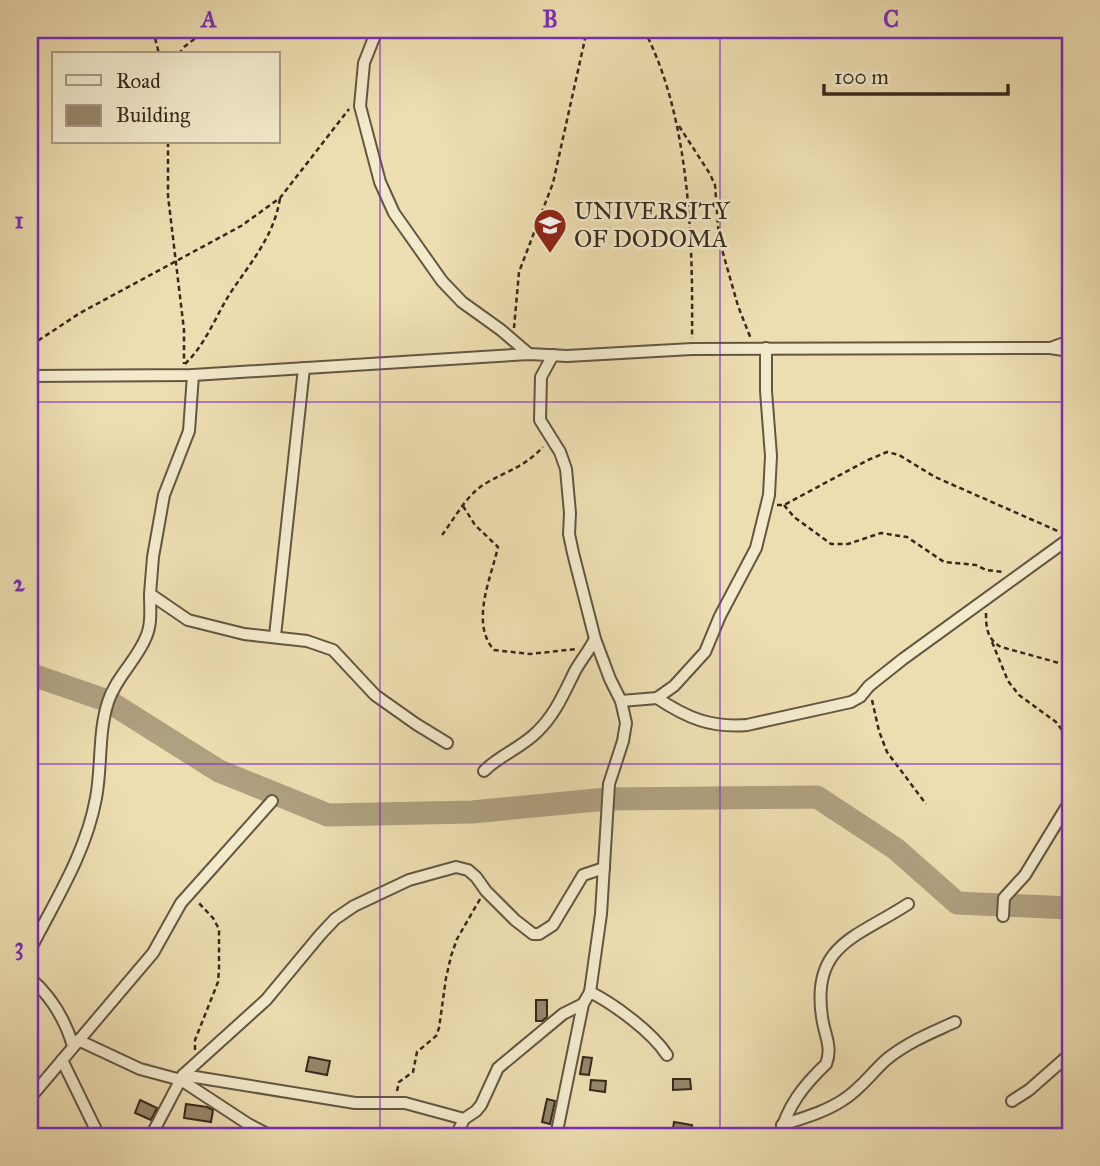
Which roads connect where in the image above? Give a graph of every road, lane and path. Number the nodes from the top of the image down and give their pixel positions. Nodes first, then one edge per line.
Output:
1 (153, 30) edge
2 (206, 30) edge
3 (377, 30) edge
4 (587, 30) edge
5 (644, 30) edge
6 (158, 52) edge
7 (180, 52) edge
8 (361, 92) junction
9 (677, 123) junction
10 (168, 144) edge
11 (280, 198) junction
12 (177, 262) junction
13 (513, 341) junction
14 (1070, 341) edge
15 (30, 343) edge
16 (760, 348) junction
17 (1050, 348) junction
18 (692, 349) junction
19 (1070, 351) edge
20 (529, 354) junction
21 (553, 355) junction
22 (304, 369) junction
23 (193, 375) junction
24 (30, 376) edge
25 (551, 440) junction
26 (766, 505) junction
27 (784, 505) junction
28 (463, 506) junction
29 (442, 535) dead end
30 (1070, 538) edge
31 (1026, 569) junction
32 (150, 594) junction
33 (987, 598) junction
34 (275, 636) junction
35 (595, 639) junction
36 (992, 642) junction
37 (590, 651) junction
38 (1070, 666) edge
39 (869, 687) junction
40 (657, 698) junction
41 (621, 701) junction
42 (1070, 741) edge
43 (447, 743) dead end
44 (484, 771) dead end
45 (1070, 801) edge
46 (272, 802) dead end
47 (926, 804) dead end
48 (604, 868) junction
49 (486, 891) junction
50 (190, 894) junction
51 (908, 904) dead end
52 (1003, 916) dead end
53 (30, 950) edge
54 (30, 978) edge
55 (590, 992) junction
56 (583, 1004) junction
57 (955, 1022) dead end
58 (76, 1043) junction
59 (1070, 1054) edge
60 (667, 1055) dead end
61 (62, 1060) junction
62 (196, 1063) junction
63 (182, 1078) junction
64 (30, 1098) edge
65 (1012, 1101) dead end
66 (397, 1102) junction
67 (464, 1119) junction
68 (781, 1131) edge
69 (99, 1136) edge
70 (151, 1136) edge
71 (271, 1136) edge
72 (456, 1136) edge
73 (556, 1136) edge

1 - 6 path
2 - 7 path
3 - 8 street
4 - 13 path
5 - 9 path
8 - 11 path
8 - 13 street
9 - 16 path
9 - 18 path
10 - 12 path
11 - 12 path
11 - 12 path
12 - 15 path
13 - 20 street
14 - 17 street
16 - 17 street
16 - 18 street
16 - 26 street
17 - 19 street
18 - 21 street
20 - 21 street
20 - 22 street
21 - 25 street
22 - 23 street
22 - 34 street
23 - 24 street
23 - 32 street
25 - 28 path
25 - 35 street
26 - 27 path
26 - 40 street
27 - 30 path
27 - 31 path
28 - 29 path
28 - 37 path
30 - 31 street
31 - 33 street
32 - 34 street
32 - 53 street
33 - 36 path
33 - 39 street
34 - 43 street
35 - 37 street
35 - 41 street
36 - 38 path
36 - 42 path
37 - 44 street
39 - 40 street
39 - 47 path
40 - 41 street
41 - 48 street
45 - 52 street
46 - 50 street
48 - 49 street
48 - 55 street
49 - 62 street
49 - 66 path
50 - 58 street
50 - 62 path
51 - 68 street
54 - 58 street
55 - 56 street
55 - 60 street
56 - 67 street
56 - 73 street
57 - 68 street
58 - 61 street
58 - 63 street
59 - 65 street
61 - 64 street
61 - 69 street
62 - 63 street
63 - 66 street
63 - 70 street
63 - 71 street
66 - 67 street
67 - 72 street

